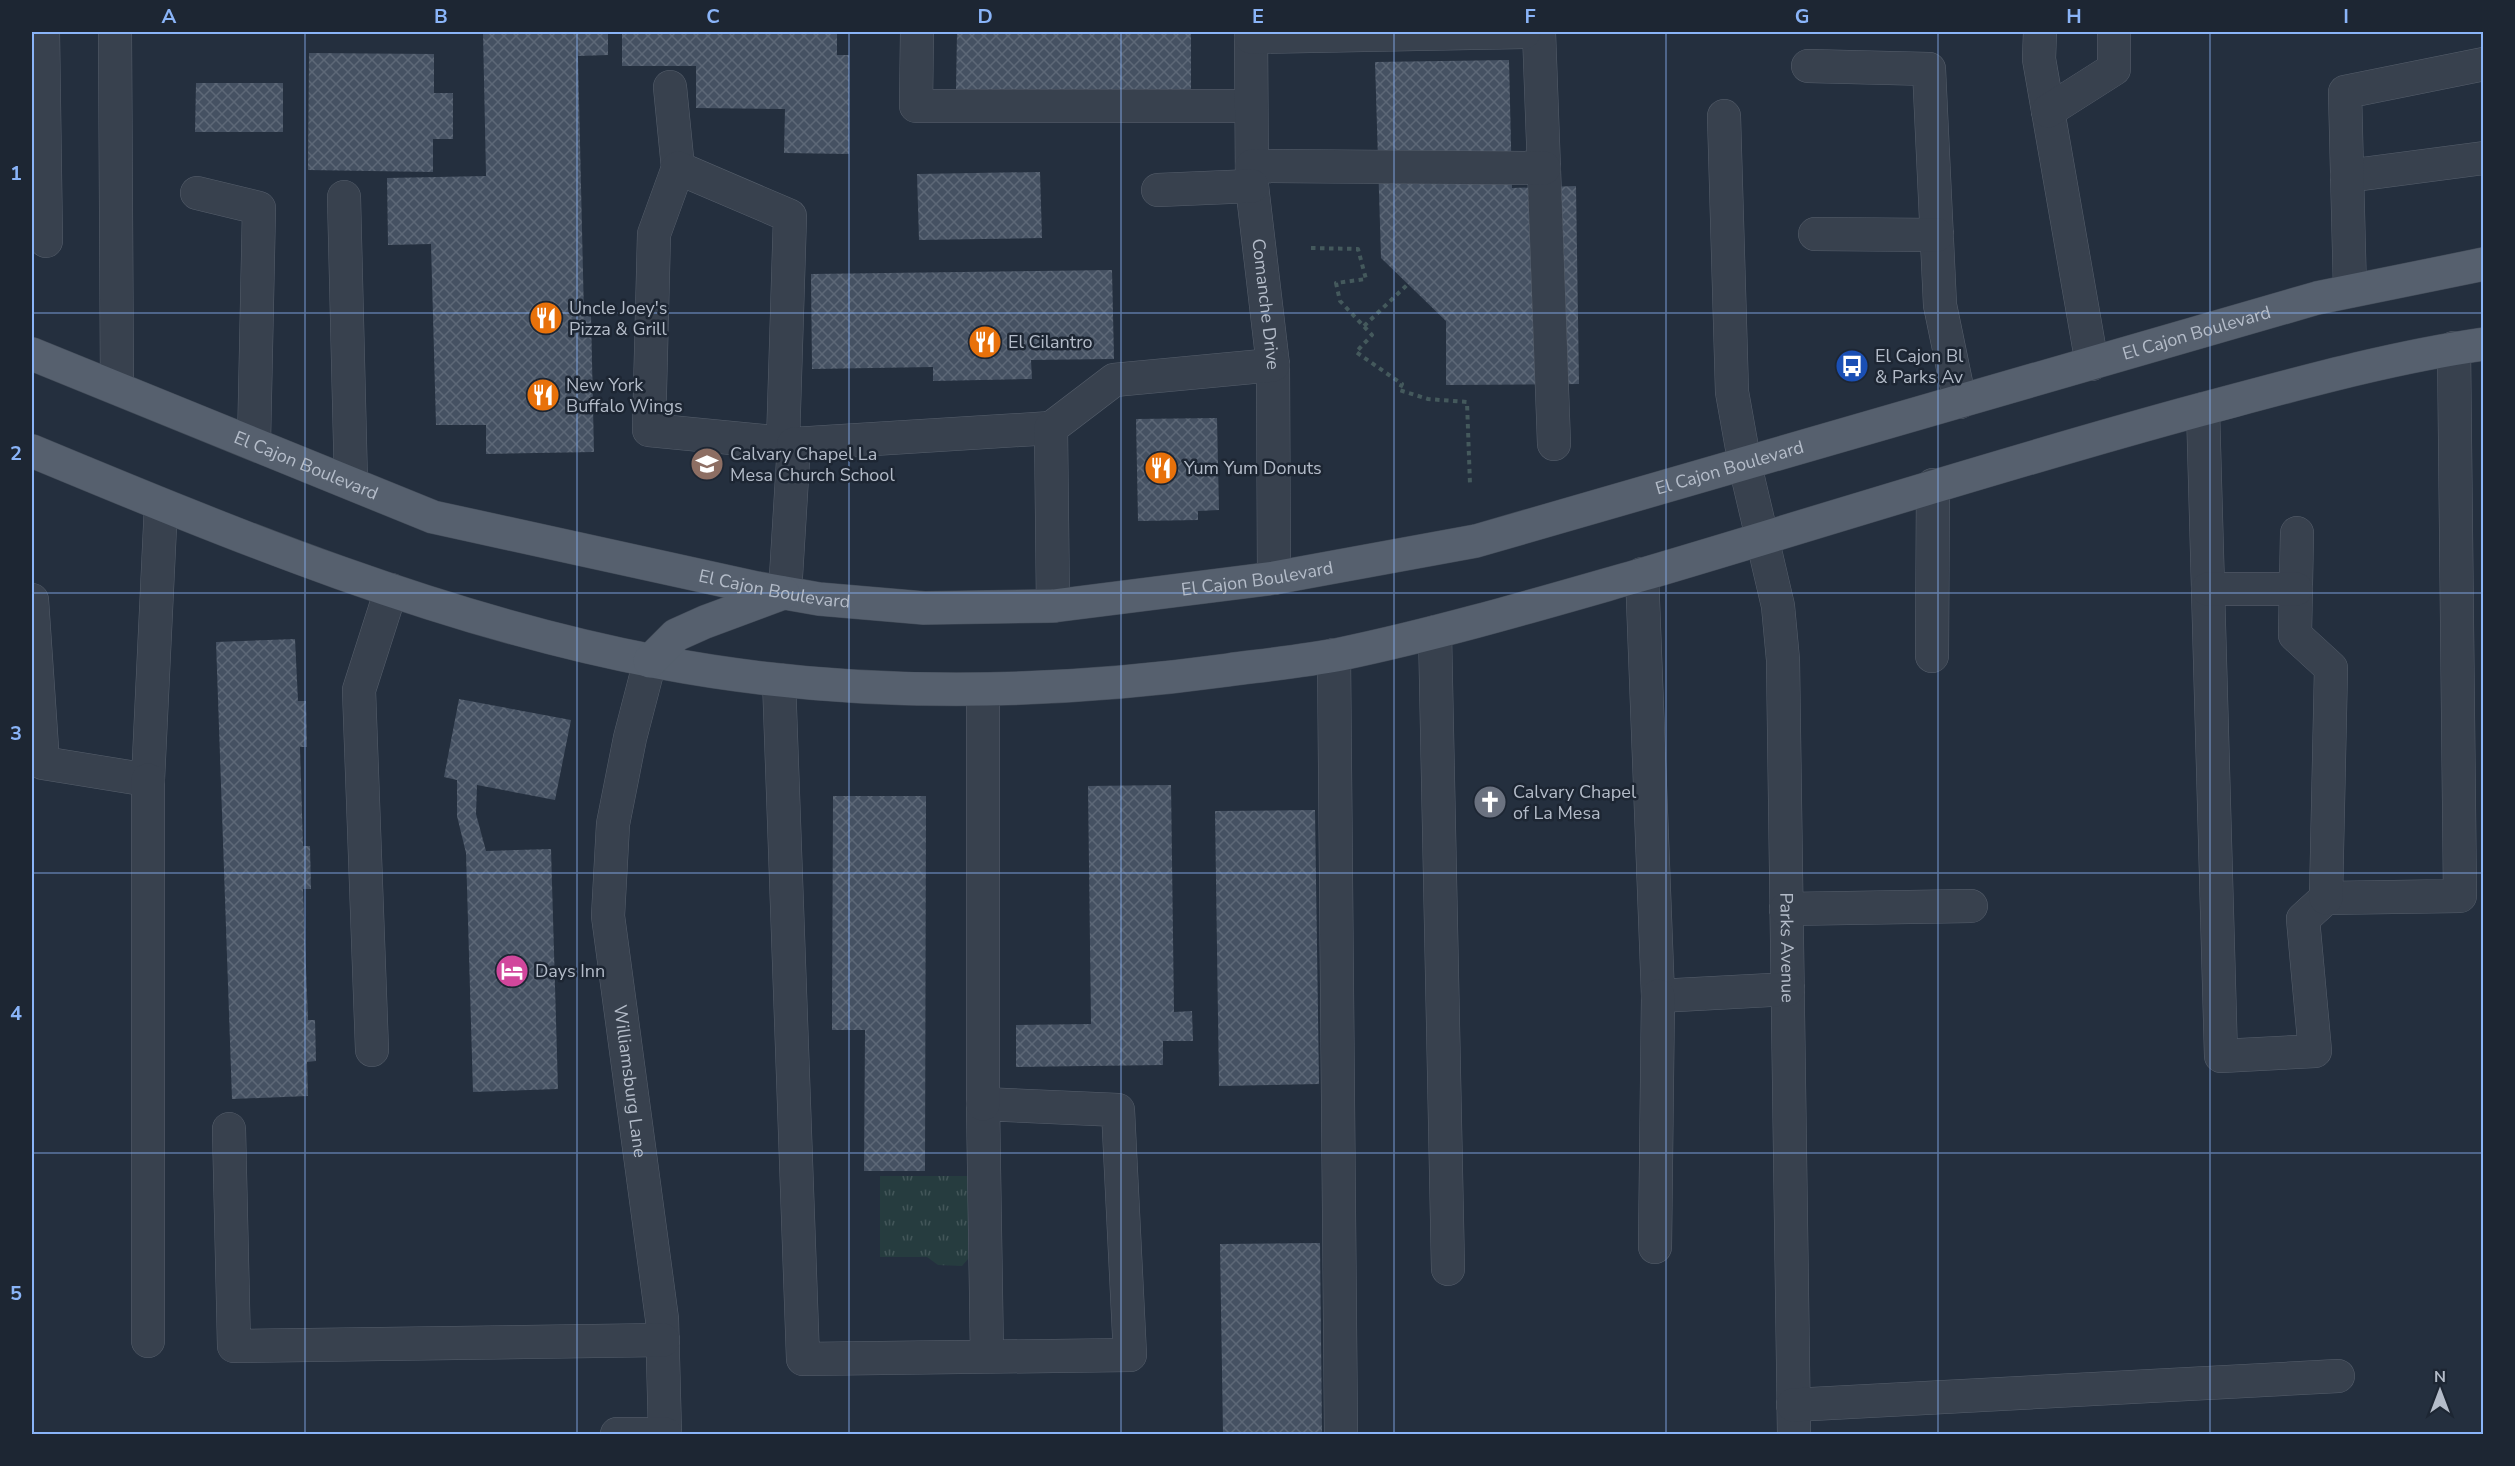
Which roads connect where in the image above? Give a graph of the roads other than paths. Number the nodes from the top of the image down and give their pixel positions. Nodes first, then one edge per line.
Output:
1 (43, 32) edge
2 (115, 32) edge
3 (917, 32) edge
4 (1524, 32) edge
5 (1539, 32) edge
6 (2040, 32) edge
7 (2114, 32) edge
8 (1251, 34) edge
9 (2484, 64) edge
10 (1808, 66) dead end
11 (670, 87) dead end
12 (1251, 106) junction
13 (2048, 111) junction
14 (1724, 116) dead end
15 (2484, 158) edge
16 (678, 168) junction
17 (1544, 168) junction
18 (1252, 176) junction
19 (2347, 176) junction
20 (1158, 190) dead end
21 (197, 193) dead end
22 (344, 197) dead end
23 (1815, 234) dead end
24 (1937, 235) junction
25 (46, 241) dead end
26 (2484, 264) edge
27 (2350, 291) junction
28 (2469, 346) edge
29 (32, 354) edge
30 (2092, 364) junction
31 (1273, 365) junction
32 (117, 387) junction
33 (1960, 402) junction
34 (2203, 409) junction
35 (1051, 428) junction
36 (254, 443) junction
37 (789, 443) junction
38 (1554, 444) dead end
39 (32, 451) edge
40 (1744, 465) junction
41 (351, 483) junction
42 (1933, 485) junction
43 (161, 505) junction
44 (2296, 533) dead end
45 (1763, 537) junction
46 (1642, 574) junction
47 (1274, 578) junction
48 (2296, 589) junction
49 (390, 590) junction
50 (2208, 590) junction
51 (785, 592) junction
52 (32, 600) edge
53 (1053, 606) junction
54 (1435, 632) junction
55 (1334, 655) junction
56 (1932, 656) dead end
57 (650, 661) junction
58 (779, 680) junction
59 (983, 691) junction
60 (148, 780) junction
61 (2326, 898) junction
62 (1971, 906) dead end
63 (1786, 909) junction
64 (1788, 989) junction
65 (1658, 996) junction
66 (372, 1050) dead end
67 (983, 1104) junction
68 (229, 1129) dead end
69 (1654, 1247) dead end
70 (1448, 1269) dead end
71 (663, 1340) junction
72 (148, 1341) dead end
73 (987, 1356) junction
74 (2338, 1376) dead end
75 (1793, 1420) edge
76 (617, 1434) edge
77 (665, 1434) edge
78 (1341, 1434) edge

1 - 25 street
2 - 32 street
3 - 12 street
4 - 8 street
5 - 17 street
6 - 13 street
7 - 13 street
8 - 12 street, Comanche Drive
9 - 19 street
10 - 24 street
11 - 16 street
12 - 18 street, Comanche Drive
13 - 30 street
14 - 40 street, Parks Avenue
15 - 19 street
16 - 37 street
16 - 37 street
17 - 18 street
17 - 38 street
18 - 20 street
18 - 31 street, Comanche Drive
19 - 27 street
21 - 36 street
22 - 41 street
23 - 24 street
24 - 33 street
26 - 27 main road, El Cajon Boulevard
27 - 30 main road, El Cajon Boulevard
28 - 34 main road
28 - 61 street
29 - 32 main road, El Cajon Boulevard
30 - 33 main road, El Cajon Boulevard
31 - 35 street
31 - 47 street, Comanche Drive
32 - 36 main road, El Cajon Boulevard
33 - 40 main road, El Cajon Boulevard
34 - 42 main road
34 - 50 street
35 - 37 street
35 - 53 street
36 - 41 main road, El Cajon Boulevard
37 - 51 street
39 - 43 main road
40 - 45 street, Parks Avenue
40 - 47 main road, El Cajon Boulevard
41 - 51 main road, El Cajon Boulevard
42 - 45 main road
42 - 56 street
43 - 49 main road
43 - 60 street
44 - 48 street
45 - 46 main road
45 - 63 street, Parks Avenue
46 - 54 main road
46 - 65 street
47 - 53 main road, El Cajon Boulevard
48 - 50 street
48 - 61 street
49 - 57 main road
49 - 66 street
50 - 61 street
51 - 53 main road, El Cajon Boulevard
51 - 57 main road
52 - 60 street
54 - 55 main road
54 - 70 street
55 - 59 main road
55 - 78 street
57 - 58 main road
57 - 71 street, Williamsburg Lane
58 - 59 main road
58 - 73 street
59 - 67 street
60 - 72 street
62 - 63 street
63 - 64 street, Parks Avenue
64 - 65 street
64 - 75 street, Parks Avenue
65 - 69 street
67 - 73 street
67 - 73 street
68 - 71 street
71 - 77 street, Williamsburg Lane
74 - 75 street
76 - 77 street

